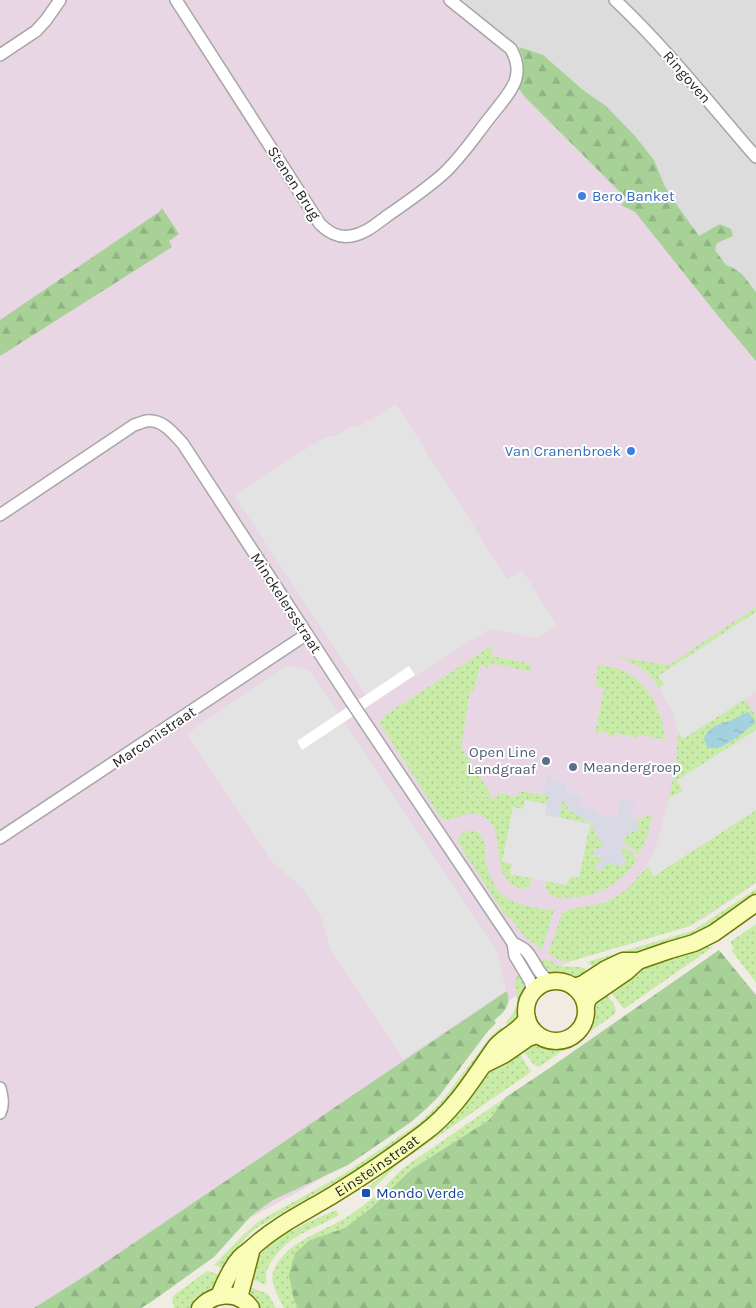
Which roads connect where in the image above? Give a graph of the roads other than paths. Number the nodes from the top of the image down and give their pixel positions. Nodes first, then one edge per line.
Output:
1 (60, 0) edge
2 (176, 0) edge
3 (450, 0) edge
4 (615, 0) edge
5 (0, 56) edge
6 (756, 157) edge
7 (0, 515) edge
8 (307, 634) junction
9 (0, 838) edge
10 (756, 903) edge
11 (513, 944) junction
12 (638, 961) junction
13 (551, 981) junction
14 (574, 987) junction
15 (533, 992) junction
16 (586, 1005) junction
17 (527, 1018) junction
18 (537, 1035) junction
19 (485, 1064) junction
20 (0, 1088) edge
21 (0, 1113) edge
22 (252, 1248) junction
23 (219, 1296) junction
24 (245, 1303) edge
25 (200, 1308) edge

1 - 5 street
2 - 3 street, Stenen Brug
4 - 6 street, Ringoven
7 - 8 street, Minckelersstraat
8 - 9 street, Marconistraat
8 - 11 street, Minckelersstraat
10 - 12 street
11 - 13 street, Minckelersstraat
11 - 15 street, Minckelersstraat
12 - 14 street
12 - 16 street
13 - 14 street
13 - 15 street
14 - 16 street
15 - 17 street
16 - 18 street
17 - 18 street
17 - 19 street, Einsteinstraat
18 - 19 street, Einsteinstraat
19 - 22 street, Einsteinstraat
20 - 21 street
22 - 23 street, Einsteinstraat
22 - 24 street
23 - 24 street
23 - 25 street

